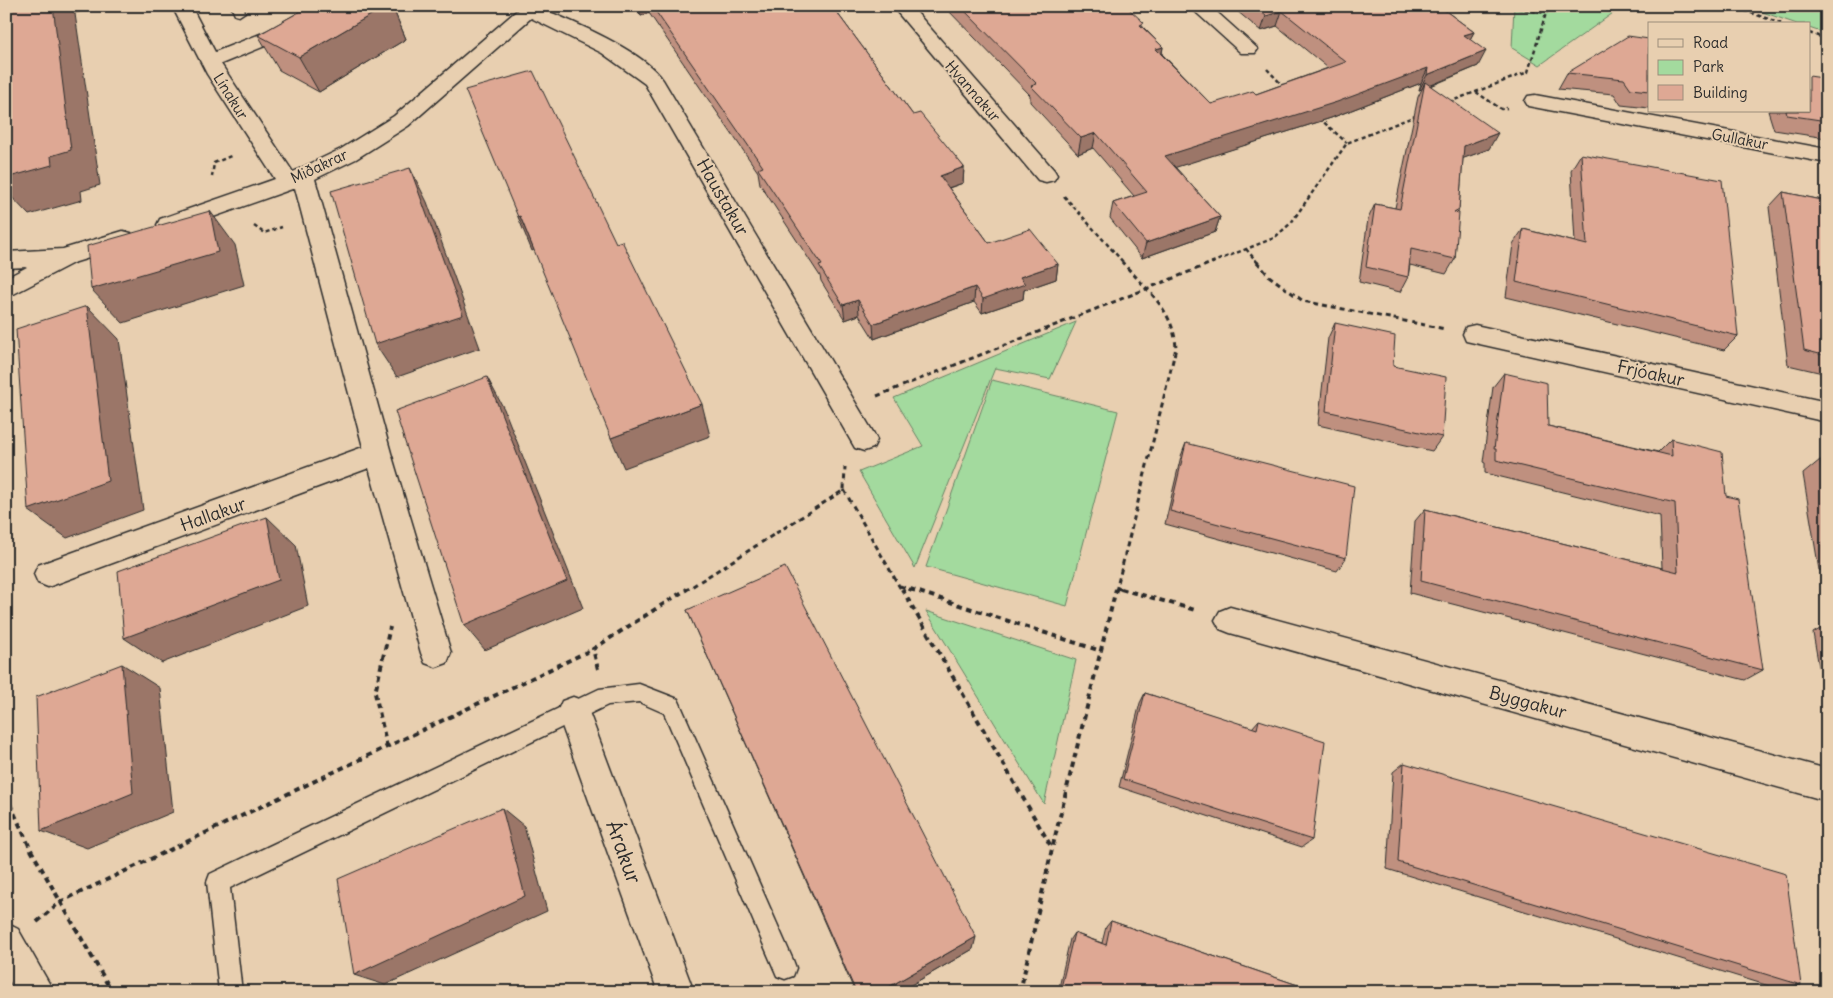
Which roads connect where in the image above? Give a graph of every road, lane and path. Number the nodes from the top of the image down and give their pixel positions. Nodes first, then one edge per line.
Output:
1 (76, 6) edge
2 (181, 6) edge
3 (330, 6) edge
4 (901, 6) edge
5 (1198, 6) edge
6 (1504, 6) edge
7 (1554, 6) edge
8 (1731, 6) edge
9 (531, 8) edge
10 (1546, 13) junction
11 (1777, 22) edge
12 (6, 23) edge
13 (1810, 33) edge
14 (1827, 39) edge
15 (1248, 49) joint
16 (210, 61) junction
17 (1289, 92) edge
18 (1475, 92) junction
19 (1535, 101) joint
20 (1448, 102) edge
21 (1420, 113) edge
22 (1318, 117) edge
23 (1347, 143) junction
24 (1827, 156) edge
25 (1046, 175) joint
26 (295, 178) junction
27 (1246, 249) junction
28 (65, 257) junction
29 (6, 260) edge
30 (6, 288) edge
31 (1146, 288) junction
32 (1475, 334) joint
33 (847, 408) junction
34 (1827, 412) edge
35 (864, 440) dead end
36 (378, 453) junction
37 (844, 490) junction
38 (48, 574) dead end
39 (900, 586) junction
40 (1117, 588) junction
41 (1230, 620) joint
42 (390, 625) dead end
43 (593, 649) junction
44 (1101, 651) junction
45 (436, 653) dead end
46 (606, 696) junction
47 (573, 712) junction
48 (387, 747) junction
49 (1827, 785) edge
50 (6, 794) edge
51 (1052, 849) junction
52 (60, 902) junction
53 (6, 941) edge
54 (785, 968) dead end
55 (36, 992) edge
56 (112, 992) edge
57 (231, 992) edge
58 (676, 992) edge
59 (1020, 992) edge

1 - 12 street
2 - 16 street, Línakur
3 - 16 street
4 - 25 street, Hvannakur
5 - 15 street
6 - 10 path
7 - 10 path
8 - 11 path
9 - 26 street, Miðakrar
9 - 33 street, Haustakur
10 - 18 path
13 - 14 path
15 - 17 path
16 - 26 street, Línakur
18 - 19 path
18 - 20 path
19 - 24 street, Gullakur
21 - 23 path
22 - 23 path
23 - 27 path
25 - 31 path
26 - 28 street, Miðakrar
26 - 36 street
27 - 31 path
27 - 32 path
28 - 29 street, Miðakrar
28 - 30 street, Miðakrar
31 - 33 path
31 - 40 path
32 - 34 street, Frjóakur
33 - 35 street, Haustakur
33 - 37 path
36 - 38 street, Hallakur
36 - 45 street
37 - 39 path
37 - 43 path
39 - 44 path
39 - 51 path
40 - 41 path
40 - 44 path
41 - 49 street, Byggakur
42 - 48 path
43 - 46 path
43 - 48 path
44 - 51 path
46 - 47 lane
46 - 54 lane
47 - 57 lane
47 - 58 street, Árakur
48 - 52 path
50 - 52 path
51 - 59 path
52 - 56 path
53 - 55 street

